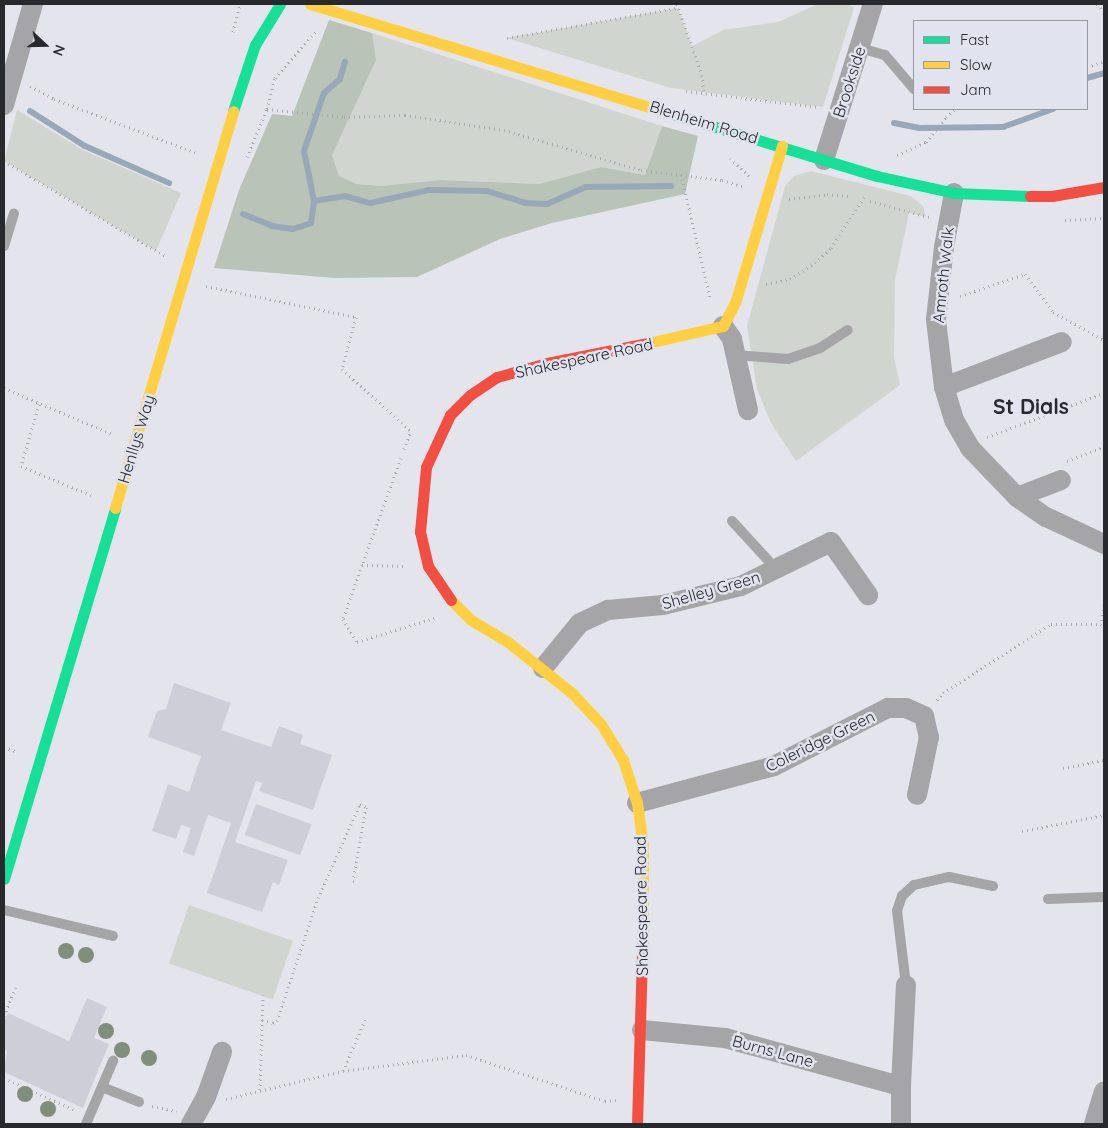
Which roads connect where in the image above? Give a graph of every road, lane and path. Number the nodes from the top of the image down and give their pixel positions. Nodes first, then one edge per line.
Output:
1 (33, 4) edge
2 (280, 4) edge
3 (310, 4) edge
4 (1097, 4) edge
5 (325, 8) junction
6 (678, 8) dead end
7 (868, 8) edge
8 (1104, 12) edge
9 (498, 35) dead end
10 (506, 38) junction
11 (525, 43) dead end
12 (860, 48) junction
13 (1104, 61) edge
14 (1088, 67) edge
15 (12, 76) junction
16 (913, 88) edge
17 (679, 89) dead end
18 (4, 105) edge
19 (267, 109) junction
20 (840, 109) junction
21 (955, 110) edge
22 (782, 146) junction
23 (201, 154) dead end
24 (824, 160) junction
25 (4, 161) edge
26 (244, 163) dead end
27 (680, 174) junction
28 (877, 176) junction
29 (1104, 187) edge
30 (954, 193) junction
31 (768, 194) junction
32 (862, 199) junction
33 (14, 214) dead end
34 (1104, 218) edge
35 (1064, 220) dead end
36 (949, 221) junction
37 (4, 246) edge
38 (186, 273) junction
39 (207, 276) dead end
40 (742, 280) junction
41 (204, 285) junction
42 (937, 303) junction
43 (720, 327) junction
44 (848, 330) dead end
45 (1104, 340) edge
46 (1062, 342) dead end
47 (736, 355) junction
48 (944, 387) junction
49 (4, 388) edge
50 (1104, 393) edge
51 (39, 404) junction
52 (748, 410) dead end
53 (411, 431) junction
54 (112, 434) dead end
55 (434, 446) junction
56 (1104, 447) edge
57 (970, 448) junction
58 (1061, 480) joint
59 (91, 496) dead end
60 (1017, 497) junction
61 (732, 521) dead end
62 (1104, 544) edge
63 (362, 565) junction
64 (428, 566) junction
65 (778, 570) junction
66 (868, 595) dead end
67 (451, 601) junction
68 (1104, 605) edge
69 (1103, 625) edge
70 (543, 668) junction
71 (924, 716) junction
72 (4, 747) edge
73 (17, 752) dead end
74 (1104, 760) edge
75 (1063, 768) dead end
76 (917, 795) dead end
77 (637, 803) junction
78 (1104, 816) edge
79 (1022, 831) dead end
80 (4, 879) edge
81 (356, 882) dead end
82 (993, 886) dead end
83 (1104, 897) edge
84 (1048, 900) dead end
85 (4, 910) edge
86 (113, 936) dead end
87 (906, 985) joint
88 (16, 987) dead end
89 (263, 995) dead end
90 (4, 1016) edge
91 (262, 1020) junction
92 (365, 1020) dead end
93 (642, 1030) junction
94 (222, 1052) dead end
95 (113, 1062) dead end
96 (343, 1071) junction
97 (4, 1078) edge
98 (901, 1086) junction
99 (102, 1087) junction
100 (260, 1090) junction
101 (1104, 1091) edge
102 (639, 1098) junction
103 (139, 1102) joint
104 (218, 1102) dead end
105 (87, 1120) edge
106 (193, 1121) edge
107 (637, 1124) edge
108 (901, 1124) edge
109 (1094, 1124) edge

1 - 15 street
2 - 38 street, Henllys Way
3 - 5 street, Blenheim Road
4 - 8 path
5 - 19 path
5 - 22 street, Blenheim Road
6 - 10 path
7 - 12 street, Brookside
9 - 10 path
10 - 11 path
12 - 16 lane
12 - 20 street, Brookside
13 - 14 path
15 - 18 street
15 - 23 path
17 - 20 path
19 - 26 path
19 - 27 path
20 - 24 street, Brookside
21 - 28 path
22 - 24 street, Blenheim Road
22 - 31 street
24 - 28 street, Blenheim Road
25 - 38 path
27 - 31 path
27 - 43 path
28 - 30 street, Blenheim Road
28 - 32 path
29 - 30 street, Blenheim Road
30 - 36 street, Amroth Walk
31 - 32 path
31 - 40 street
32 - 36 path
32 - 40 path
33 - 37 lane
34 - 35 path
36 - 42 street, Amroth Walk
38 - 41 path
38 - 80 street, Henllys Way
39 - 41 path
40 - 43 street
41 - 53 path
42 - 45 path
42 - 48 street, Amroth Walk
43 - 47 street
43 - 55 street, Shakespeare Road
44 - 47 lane
46 - 48 street
47 - 52 street
48 - 57 street, Amroth Walk
49 - 51 path
50 - 57 path
51 - 54 path
51 - 59 path
53 - 55 path
53 - 63 path
55 - 64 street, Shakespeare Road
56 - 58 path
57 - 60 street, Amroth Walk
58 - 60 street
60 - 62 street, Amroth Walk
61 - 65 lane
63 - 64 path
63 - 67 path
64 - 67 street, Shakespeare Road
65 - 66 street, Shelley Green
65 - 70 street, Shelley Green
67 - 70 street, Shakespeare Road
68 - 69 path
69 - 71 path
70 - 77 street, Shakespeare Road
71 - 76 street
71 - 77 street, Coleridge Green
72 - 73 path
74 - 75 path
77 - 93 street, Shakespeare Road
78 - 79 path
81 - 91 path
82 - 87 lane
83 - 84 lane
85 - 86 lane
87 - 98 street
88 - 90 path
89 - 91 path
91 - 100 path
92 - 96 path
93 - 98 street, Burns Lane
93 - 102 street, Shakespeare Road
94 - 106 street
95 - 99 lane
96 - 100 path
96 - 102 path
97 - 105 path
98 - 108 street
99 - 103 lane
99 - 105 lane
100 - 104 path
101 - 109 street
102 - 107 street, Shakespeare Road
103 - 106 path

